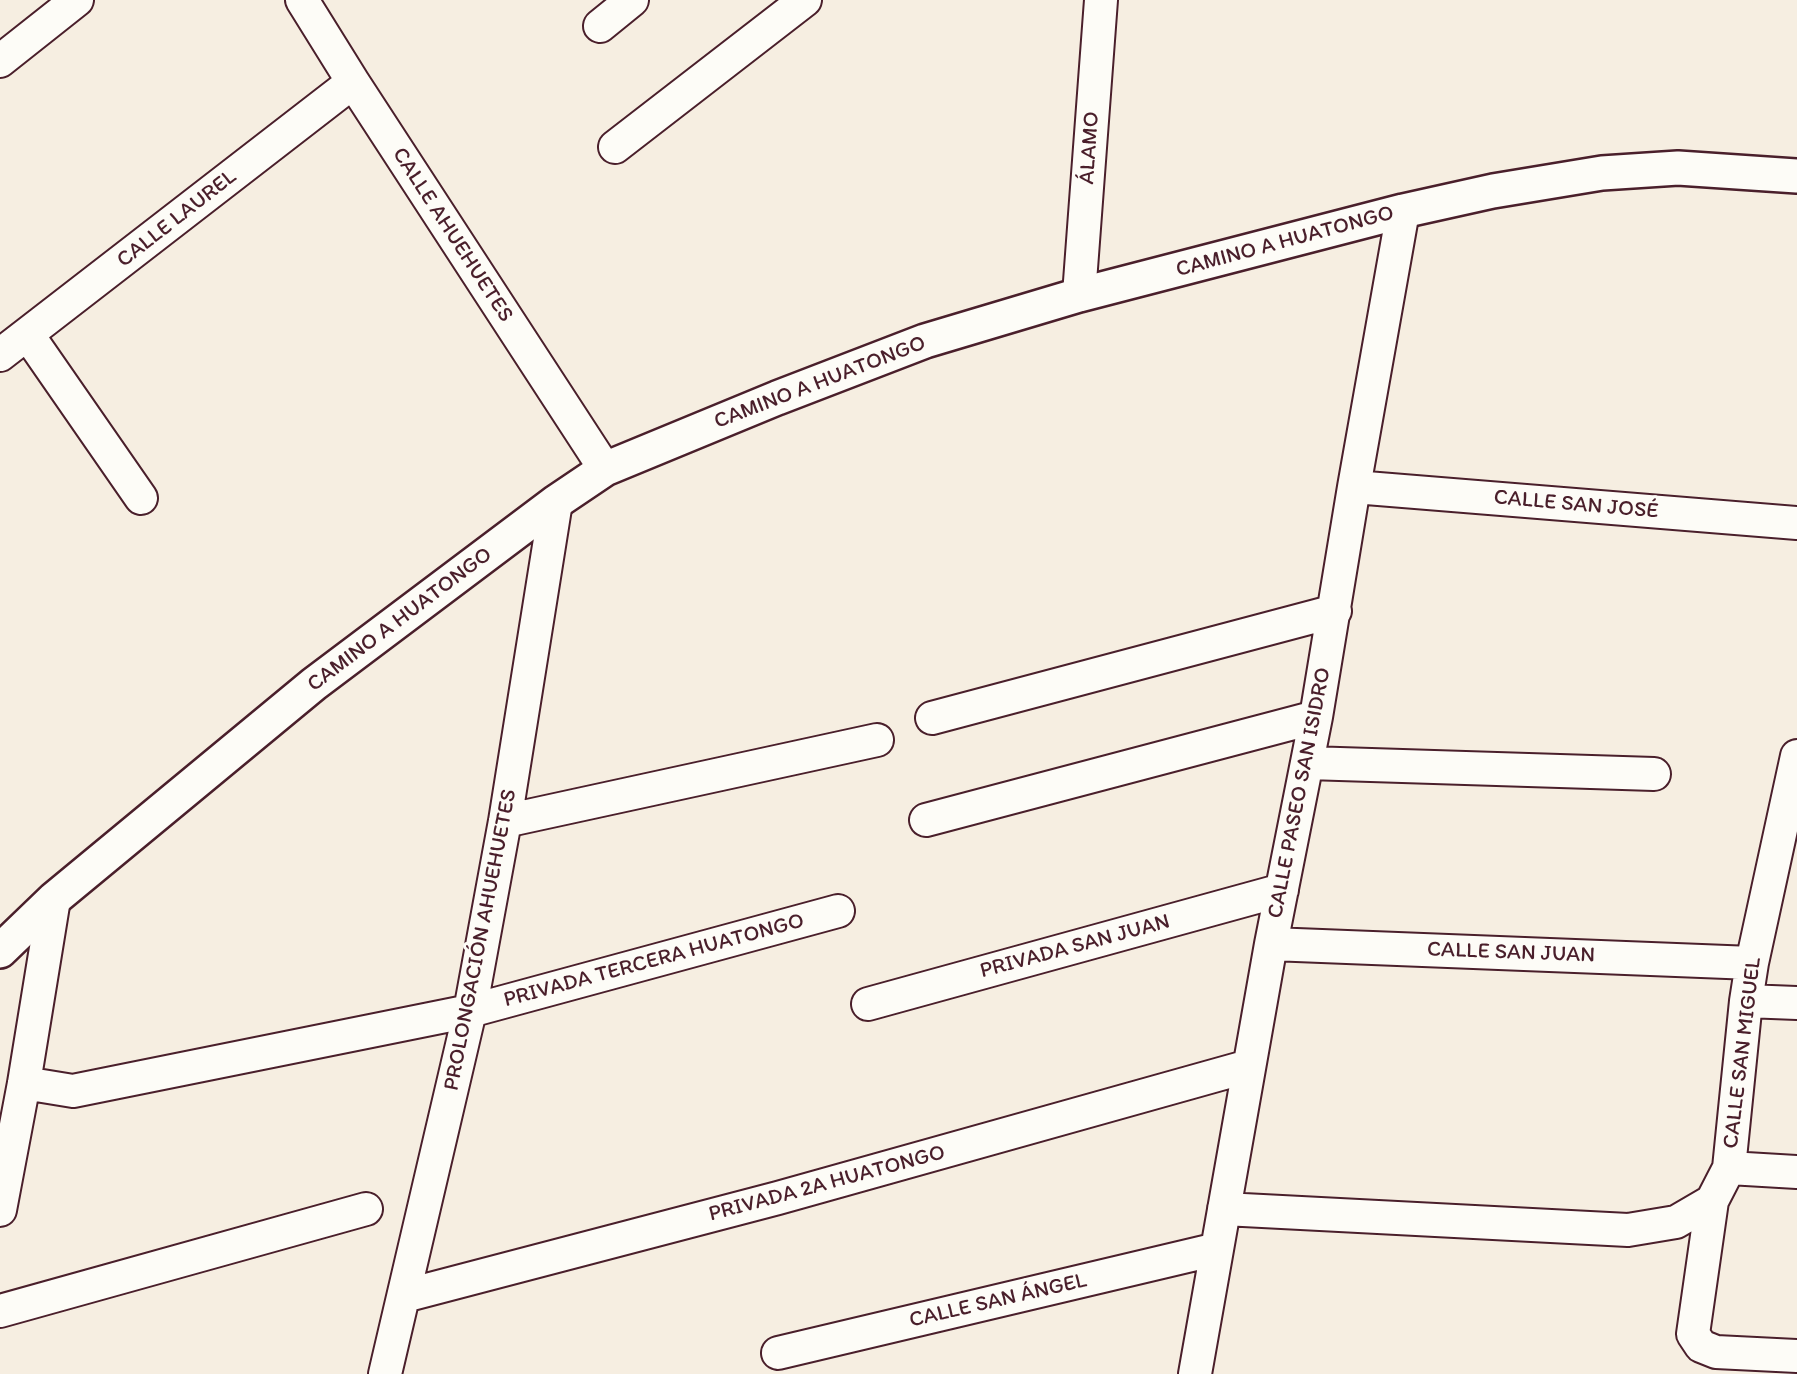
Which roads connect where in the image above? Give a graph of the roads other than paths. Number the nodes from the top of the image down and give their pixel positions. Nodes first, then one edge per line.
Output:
1 (77, 0) edge
2 (302, 0) edge
3 (632, 0) edge
4 (805, 0) edge
5 (1101, 0) edge
6 (600, 26) dead end
7 (0, 61) edge
8 (352, 82) junction
9 (615, 147) dead end
10 (1797, 176) edge
11 (1403, 211) junction
12 (1079, 295) junction
13 (28, 335) junction
14 (0, 355) edge
15 (604, 469) junction
16 (1354, 487) junction
17 (141, 498) dead end
18 (555, 502) junction
19 (1797, 523) edge
20 (1335, 610) junction
21 (1316, 717) junction
22 (932, 718) dead end
23 (877, 740) dead end
24 (1797, 756) edge
25 (1308, 763) junction
26 (1654, 774) dead end
27 (1790, 818) edge
28 (926, 820) dead end
29 (506, 822) junction
30 (1282, 890) junction
31 (54, 899) junction
32 (838, 911) dead end
33 (1271, 944) junction
34 (0, 951) edge
35 (1752, 963) junction
36 (1746, 1001) junction
37 (1797, 1003) edge
38 (868, 1004) dead end
39 (470, 1011) junction
40 (1249, 1066) junction
41 (24, 1083) junction
42 (1729, 1168) junction
43 (1797, 1172) edge
44 (1712, 1201) junction
45 (366, 1209) dead end
46 (1224, 1209) junction
47 (0, 1210) edge
48 (1217, 1249) junction
49 (404, 1296) junction
50 (0, 1311) edge
51 (778, 1353) dead end
52 (1797, 1356) edge
53 (385, 1374) edge
54 (1195, 1374) edge

1 - 7 street
2 - 8 street, CALLE AHUEHUETES
3 - 6 street
4 - 9 street
5 - 12 street, ÁLAMO
8 - 13 street, CALLE LAUREL
8 - 15 street, CALLE AHUEHUETES
10 - 11 main road, CAMINO A HUATONGO
11 - 12 main road, CAMINO A HUATONGO
11 - 16 street, CALLE PASEO SAN ISIDRO
12 - 15 main road, CAMINO A HUATONGO
13 - 14 street, CALLE LAUREL
13 - 17 street
15 - 18 main road, CAMINO A HUATONGO
16 - 19 street, CALLE SAN JOSÉ
16 - 20 street, CALLE PASEO SAN ISIDRO
18 - 29 street, PROLONGACIÓN AHUEHUETES
18 - 31 main road, CAMINO A HUATONGO
20 - 21 street, CALLE PASEO SAN ISIDRO
20 - 22 street
21 - 25 street, CALLE PASEO SAN ISIDRO
21 - 28 street
23 - 29 street
24 - 27 street, CALLE SAN MIGUEL
25 - 26 street
25 - 30 street, CALLE PASEO SAN ISIDRO
27 - 35 street, CALLE SAN MIGUEL
29 - 39 street, PROLONGACIÓN AHUEHUETES
30 - 33 street, CALLE PASEO SAN ISIDRO
30 - 38 street, PRIVADA SAN JUAN
31 - 34 main road, CAMINO A HUATONGO
31 - 41 street
32 - 39 street, PRIVADA TERCERA HUATONGO
33 - 35 street, CALLE SAN JUAN
33 - 40 street, CALLE PASEO SAN ISIDRO
35 - 36 street, CALLE SAN MIGUEL
36 - 37 street
36 - 42 street, CALLE SAN MIGUEL
39 - 41 street, PRIVADA TERCERA HUATONGO
39 - 49 street, PROLONGACIÓN AHUEHUETES
40 - 46 street, CALLE PASEO SAN ISIDRO
40 - 49 street, PRIVADA 2A HUATONGO
41 - 47 street
42 - 43 street
42 - 44 street, CALLE SAN MIGUEL
44 - 46 street
44 - 52 street, CALLE SAN MIGUEL
45 - 50 street
46 - 48 street, CALLE PASEO SAN ISIDRO
48 - 51 street, CALLE SAN ÁNGEL
48 - 54 street, CALLE PASEO SAN ISIDRO
49 - 53 street, PROLONGACIÓN AHUEHUETES

